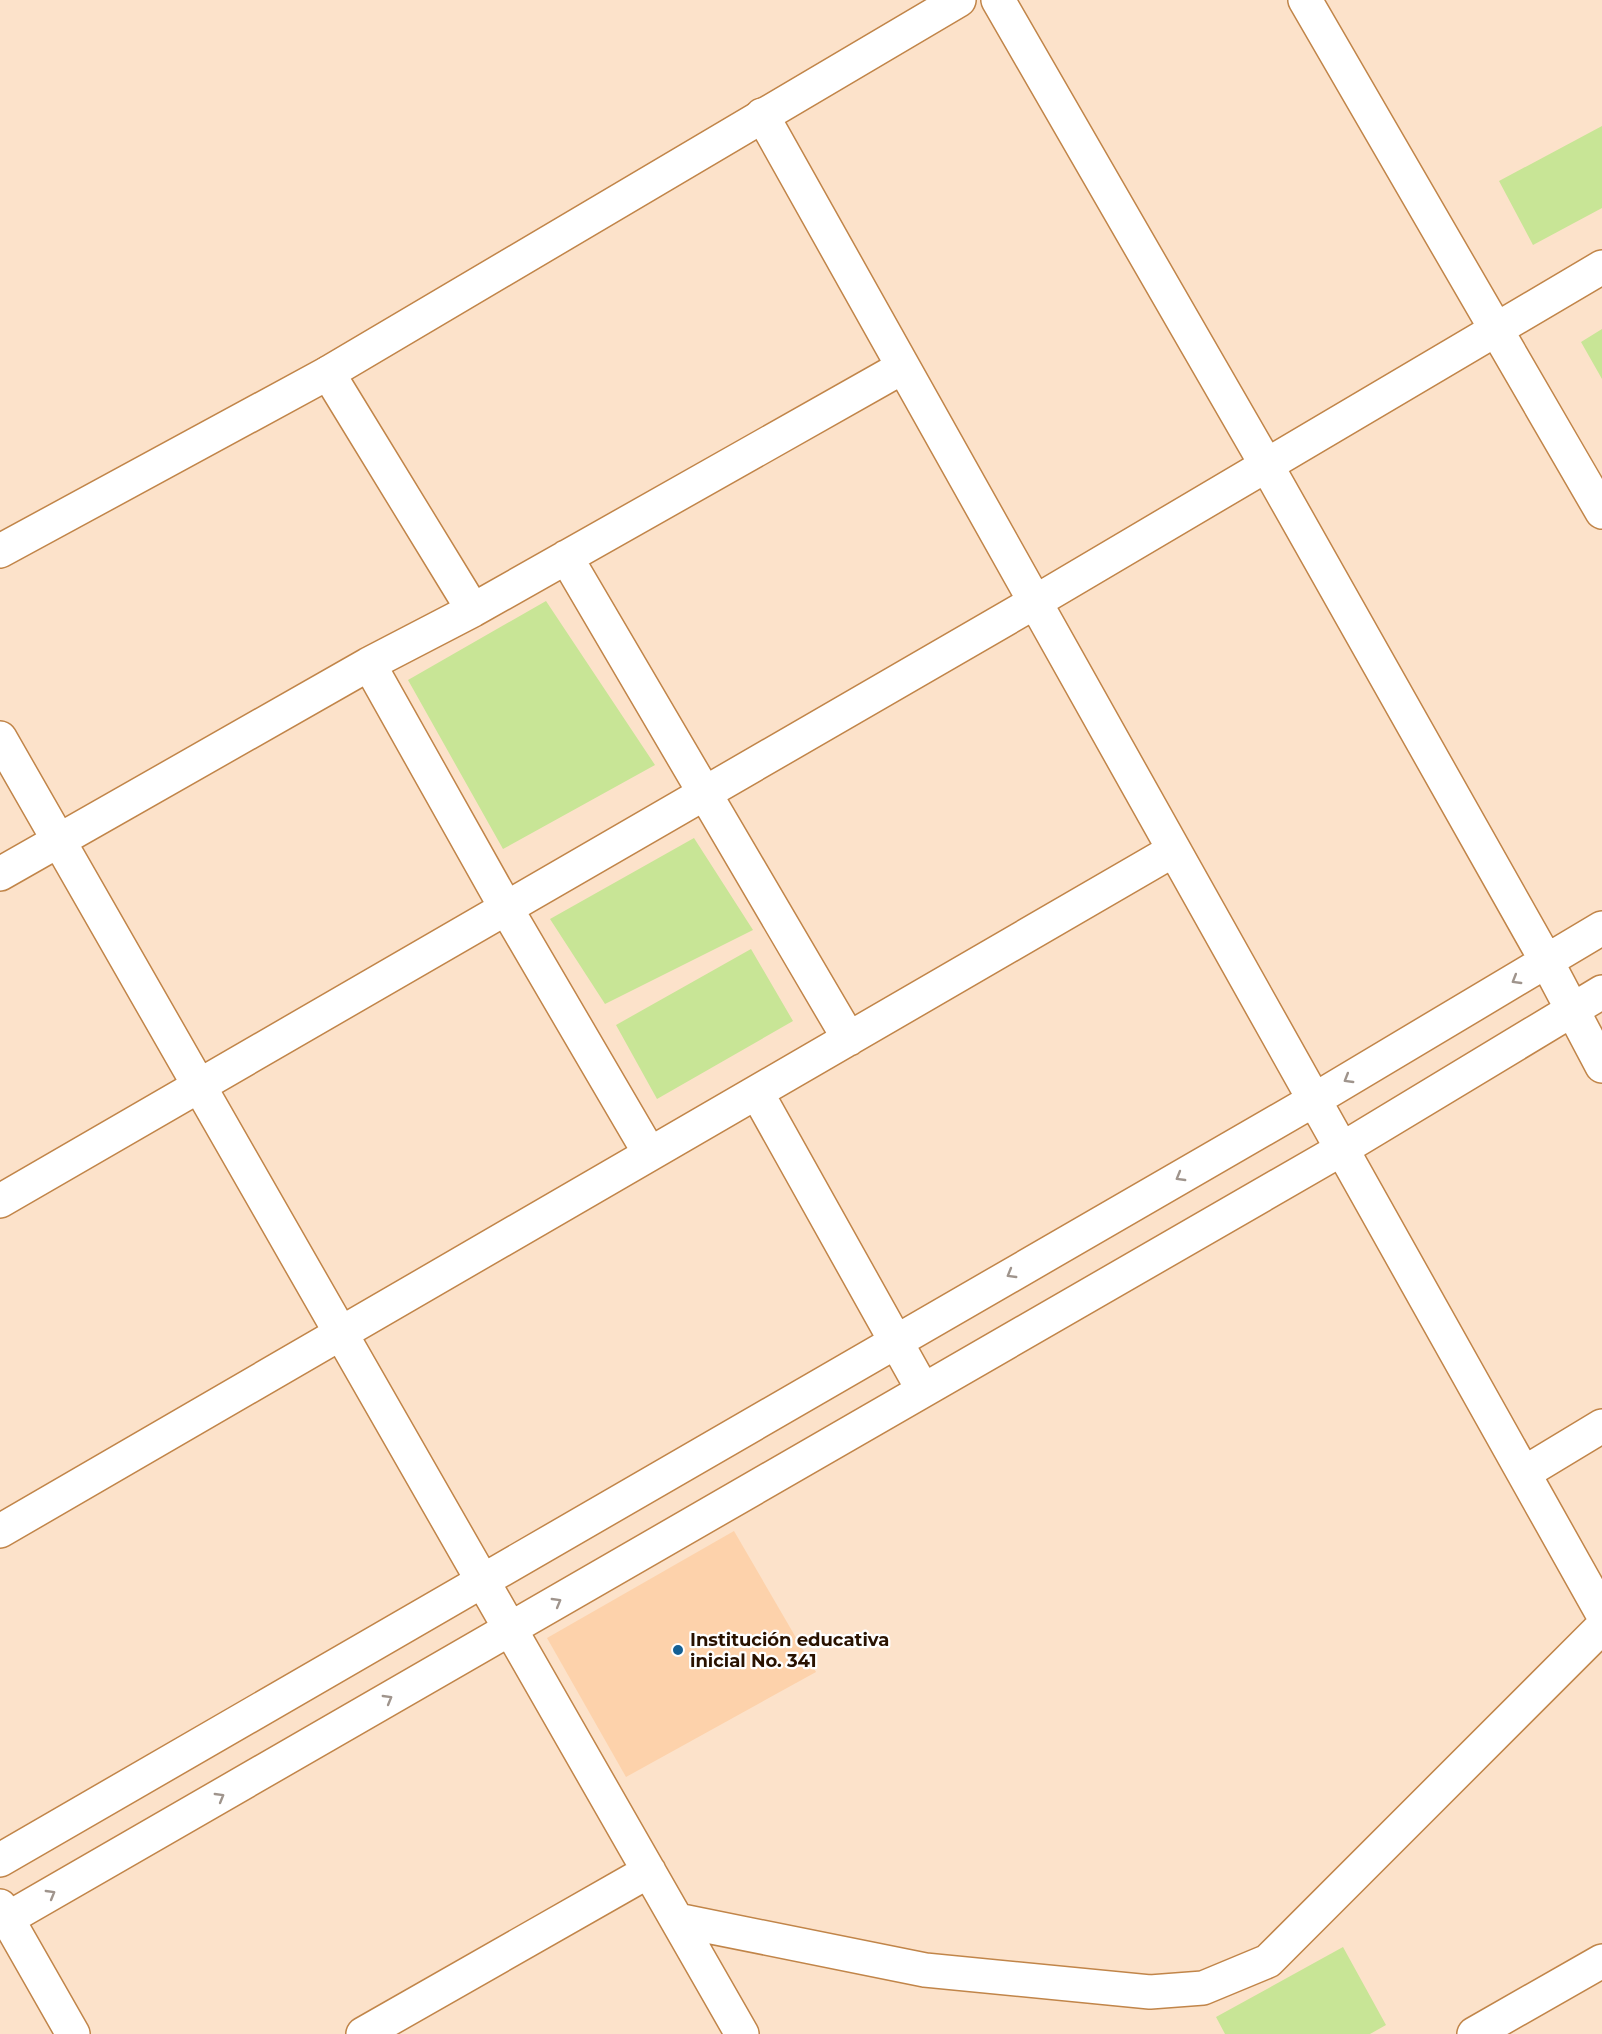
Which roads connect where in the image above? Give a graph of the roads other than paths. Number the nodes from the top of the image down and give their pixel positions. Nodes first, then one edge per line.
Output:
1 (959, 0) edge
2 (998, 0) edge
3 (1305, 0) edge
4 (762, 115) junction
5 (1602, 267) edge
6 (1495, 330) junction
7 (903, 367) junction
8 (328, 373) junction
9 (1267, 466) junction
10 (1602, 512) edge
11 (0, 550) edge
12 (566, 557) junction
13 (1035, 602) junction
14 (473, 610) junction
15 (369, 664) junction
16 (0, 738) edge
17 (705, 793) junction
18 (60, 842) junction
19 (1174, 850) junction
20 (0, 874) edge
21 (506, 908) junction
22 (1602, 928) edge
23 (1547, 962) junction
24 (1602, 992) edge
25 (1571, 1011) junction
26 (849, 1039) junction
27 (1602, 1066) edge
28 (199, 1085) junction
29 (757, 1092) junction
30 (1314, 1100) junction
31 (1342, 1149) junction
32 (650, 1154) junction
33 (0, 1201) edge
34 (341, 1333) junction
35 (896, 1340) junction
36 (923, 1390) junction
37 (1602, 1426) edge
38 (1524, 1473) junction
39 (0, 1531) edge
40 (483, 1580) junction
41 (1602, 1613) edge
42 (1602, 1627) edge
43 (510, 1629) junction
44 (0, 1860) edge
45 (649, 1871) junction
46 (2, 1916) edge
47 (677, 1920) junction
48 (1602, 1961) edge
49 (73, 2034) edge
50 (363, 2034) edge
51 (742, 2034) edge
52 (1474, 2034) edge

1 - 4 street
2 - 9 street
3 - 6 street
4 - 7 street
4 - 8 street
5 - 6 street
6 - 9 street
6 - 10 street
7 - 12 street
7 - 13 street
8 - 11 street
8 - 14 street
9 - 13 street
9 - 23 street
12 - 14 street
12 - 17 street
13 - 17 street
13 - 19 street
14 - 15 street
15 - 18 street
15 - 21 street
16 - 18 street
17 - 21 street
17 - 26 street
18 - 20 street
18 - 28 street
19 - 26 street
19 - 30 street
21 - 28 street
21 - 32 street
22 - 23 street
23 - 25 street
23 -> 30 street
24 - 25 street
25 - 27 street
25 - 31 street
26 - 29 street
28 - 33 street
28 - 34 street
29 - 32 street
29 - 35 street
30 - 31 street
30 -> 35 street
31 - 36 street
31 - 38 street
32 - 34 street
34 - 39 street
34 - 40 street
35 - 36 street
35 - 40 street
43 -> 36 street
37 - 38 street
38 - 41 street
40 - 43 street
40 - 44 street
42 - 47 street
43 - 45 street
46 -> 43 street
45 - 47 street
45 - 50 street
46 - 49 street
47 - 51 street
48 - 52 street

